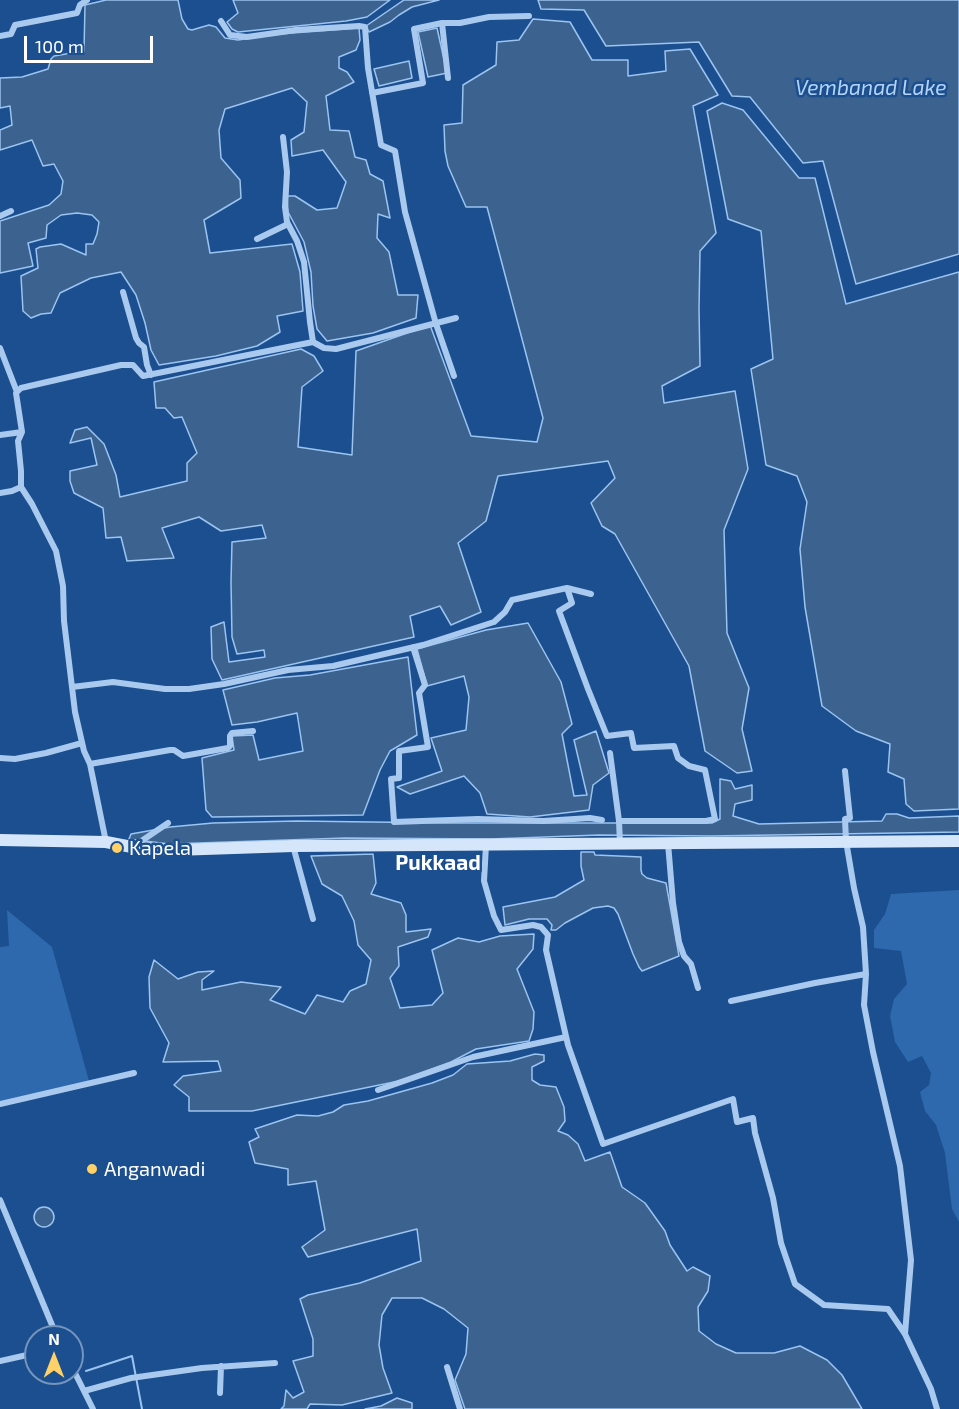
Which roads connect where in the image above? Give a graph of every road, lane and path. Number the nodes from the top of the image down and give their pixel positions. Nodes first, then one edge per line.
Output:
1 (87, 0) edge
2 (529, 16) dead end
3 (221, 21) dead end
4 (442, 24) junction
5 (0, 36) edge
6 (448, 78) dead end
7 (372, 93) junction
8 (283, 137) dead end
9 (11, 211) dead end
10 (0, 216) edge
11 (288, 224) junction
12 (257, 239) dead end
13 (123, 292) dead end
14 (456, 318) dead end
15 (436, 324) junction
16 (313, 342) junction
17 (0, 348) edge
18 (151, 375) junction
19 (454, 376) dead end
20 (17, 392) junction
21 (22, 432) junction
22 (0, 435) edge
23 (21, 487) junction
24 (0, 493) edge
25 (567, 588) junction
26 (591, 594) dead end
27 (413, 647) junction
28 (72, 687) junction
29 (253, 730) dead end
30 (82, 743) junction
31 (610, 753) dead end
32 (0, 758) edge
33 (90, 764) junction
34 (845, 771) dead end
35 (602, 820) dead end
36 (619, 821) junction
37 (168, 823) dead end
38 (0, 840) edge
39 (846, 841) junction
40 (959, 841) edge
41 (106, 842) junction
42 (668, 842) junction
43 (620, 843) junction
44 (486, 844) junction
45 (293, 846) junction
46 (132, 847) junction
47 (313, 919) dead end
48 (866, 974) junction
49 (698, 988) dead end
50 (731, 1001) dead end
51 (566, 1037) junction
52 (134, 1072) dead end
53 (378, 1090) dead end
54 (0, 1104) edge
55 (0, 1200) edge
56 (52, 1325) edge
57 (905, 1334) junction
58 (24, 1356) edge
59 (0, 1361) edge
60 (275, 1363) dead end
61 (221, 1366) junction
62 (447, 1367) dead end
63 (81, 1385) edge
64 (84, 1391) junction
65 (220, 1393) dead end
66 (93, 1409) edge
67 (460, 1409) edge
68 (937, 1409) edge

1 - 5 street
2 - 4 street
3 - 7 street
4 - 6 street
4 - 7 street
7 - 15 street
8 - 11 street
9 - 10 street
11 - 12 street
11 - 16 street
13 - 18 street
14 - 15 street
15 - 16 street
15 - 19 street
16 - 18 street
17 - 20 street
18 - 20 street
20 - 21 street
21 - 22 street
21 - 23 street
23 - 24 street
23 - 28 street
25 - 26 street
25 - 27 street
25 - 36 street
27 - 28 street
27 - 35 street
28 - 30 street
29 - 33 street
30 - 32 street
30 - 33 street
31 - 36 street
33 - 41 street
34 - 39 street
36 - 43 street
37 - 46 street
38 - 41 street
39 - 40 street
39 - 42 street
39 - 48 street
41 - 46 street
42 - 43 street
42 - 49 street
43 - 44 street
44 - 45 street
44 - 51 street
45 - 46 street
45 - 47 street
48 - 50 street
48 - 57 street
51 - 53 street
51 - 57 street
52 - 54 street
55 - 56 street
57 - 68 street
58 - 59 street
60 - 61 street
61 - 64 street
61 - 65 street
62 - 67 street
63 - 64 street
64 - 66 street

